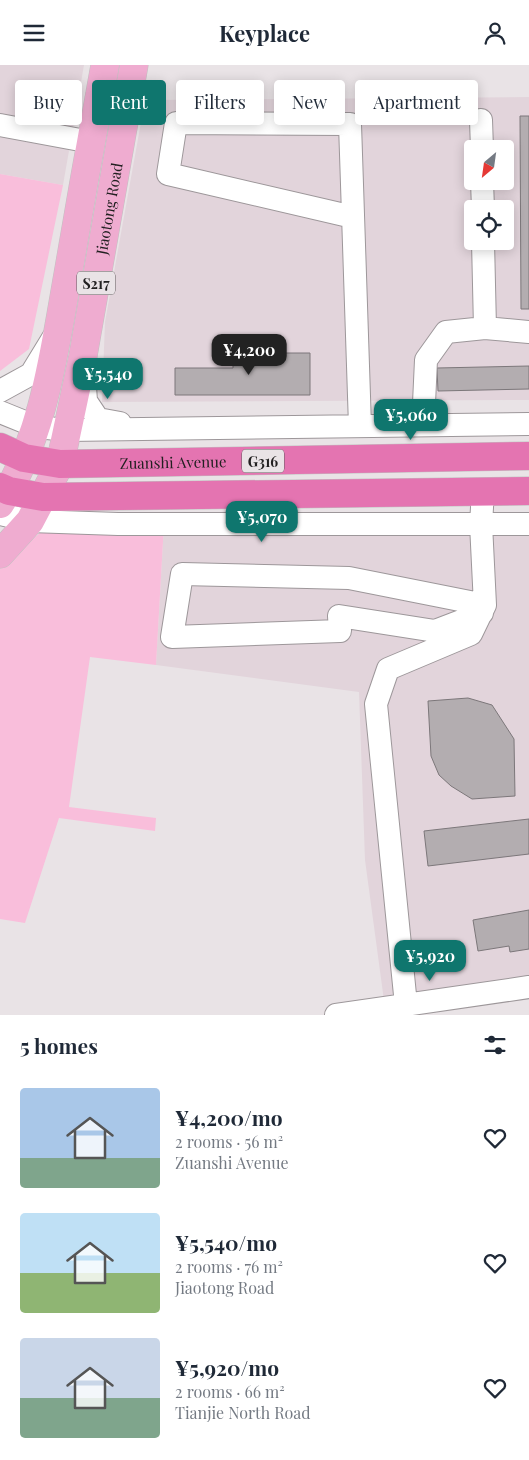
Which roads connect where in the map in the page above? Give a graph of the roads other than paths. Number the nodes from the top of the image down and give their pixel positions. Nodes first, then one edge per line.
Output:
1 (105, 65) edge
2 (134, 65) edge
3 (481, 120) dead end
4 (0, 125) edge
5 (482, 140) edge
6 (91, 142) junction
7 (353, 217) junction
8 (483, 250) edge
9 (485, 328) junction
10 (58, 331) junction
11 (529, 332) edge
12 (83, 356) junction
13 (0, 391) edge
14 (0, 411) edge
15 (529, 424) edge
16 (423, 425) junction
17 (360, 426) junction
18 (391, 426) junction
19 (37, 427) junction
20 (151, 429) junction
21 (67, 430) junction
22 (12, 453) edge
23 (529, 456) edge
24 (392, 459) junction
25 (60, 464) junction
26 (483, 491) junction
27 (529, 491) edge
28 (43, 497) junction
29 (2, 499) edge
30 (30, 521) junction
31 (118, 524) junction
32 (482, 524) junction
33 (529, 524) edge
34 (0, 554) edge
35 (0, 566) edge
36 (483, 609) junction
37 (529, 987) edge
38 (406, 1005) junction
39 (336, 1015) edge

1 - 6 main road, Jiaotong Road / S217
2 - 12 main road, Jiaotong Road / S217
3 - 5 street
4 - 6 street
6 - 10 main road, Jiaotong Road / S217
7 - 7 street
7 - 17 street
8 - 9 street
9 - 11 street
9 - 16 street
10 - 13 street
10 - 19 main road, Jiaotong Road / S217
12 - 20 street
12 - 21 main road, Jiaotong Road / S217
14 - 19 street
15 - 16 street
16 - 18 street
17 - 18 street
17 - 20 street
18 - 24 street
19 - 21 street
19 - 22 main road, Jiaotong Road / S217
20 - 21 street
21 - 25 main road, Jiaotong Road / S217
22 - 25 highway, Zuanshi Avenue / G316
22 - 29 main road, S217
23 - 24 highway, Zuanshi Avenue / G316
24 - 25 highway, Zuanshi Avenue / G316
25 - 28 main road, Jiaotong Road / S217
26 - 27 highway, G316
26 - 28 highway, G316
26 - 32 street
28 - 29 highway, G316
28 - 30 main road, S217
29 - 30 street
30 - 31 street
30 - 34 main road, S217
31 - 32 street
31 - 35 street
32 - 33 street
32 - 36 street
36 - 36 street
36 - 38 street
37 - 38 street
38 - 39 street

